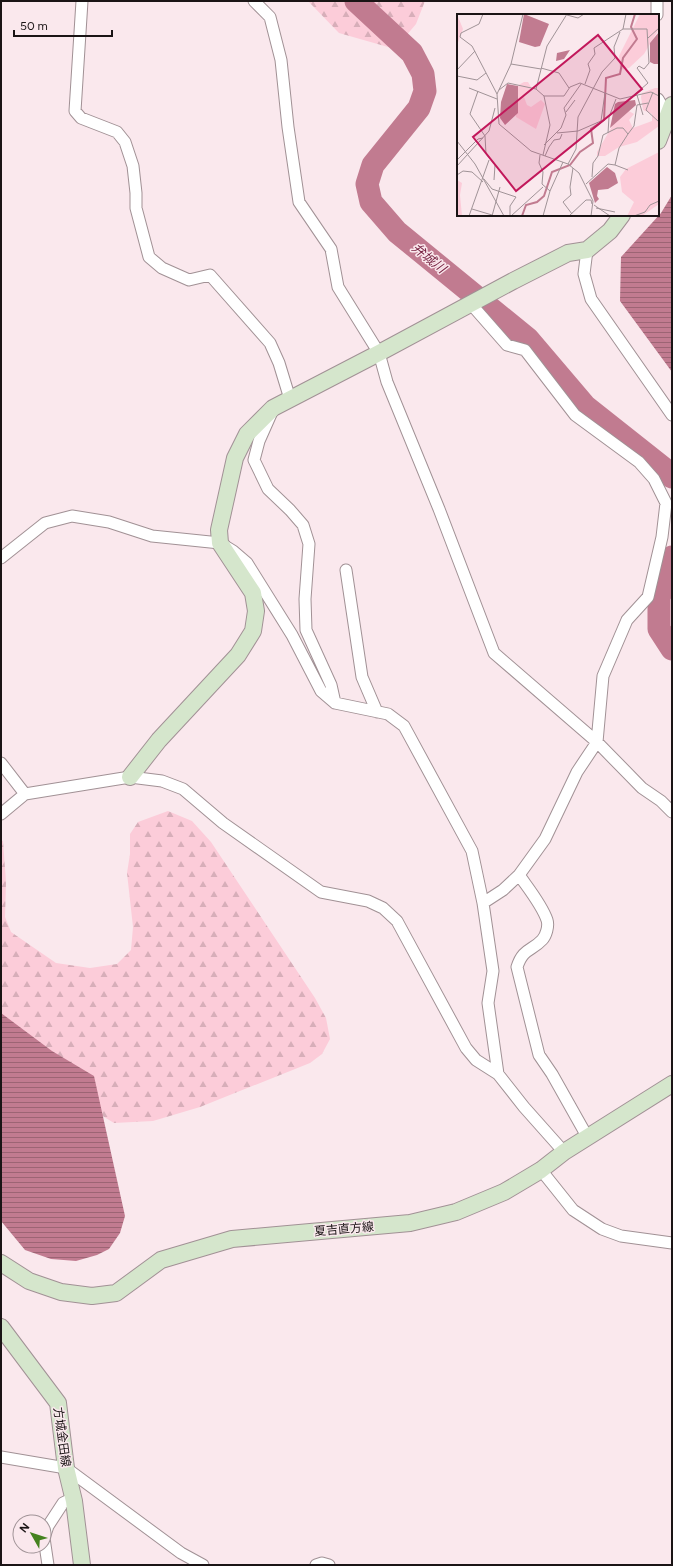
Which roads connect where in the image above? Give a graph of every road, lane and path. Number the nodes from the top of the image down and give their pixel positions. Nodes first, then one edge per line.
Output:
1 (82, 1) edge
2 (254, 1) edge
3 (657, 1) edge
4 (657, 14) edge
5 (659, 100) edge
6 (670, 111) edge
7 (659, 138) edge
8 (621, 216) edge
9 (587, 250) junction
10 (471, 304) junction
11 (379, 354) junction
12 (290, 399) junction
13 (273, 408) junction
14 (672, 414) edge
15 (220, 543) junction
16 (1, 558) edge
17 (346, 570) dead end
18 (335, 703) junction
19 (377, 712) junction
20 (597, 742) junction
21 (1, 762) edge
22 (130, 777) junction
23 (25, 794) junction
24 (672, 812) edge
25 (1, 814) edge
26 (519, 875) junction
27 (483, 903) junction
28 (498, 1074) junction
29 (672, 1084) edge
30 (588, 1138) junction
31 (564, 1152) junction
32 (541, 1170) junction
33 (672, 1243) edge
34 (1, 1263) edge
35 (1, 1327) edge
36 (1, 1457) edge
37 (66, 1468) junction
38 (73, 1498) junction
39 (48, 1565) edge
40 (82, 1565) edge
41 (203, 1565) edge
42 (316, 1565) edge
43 (329, 1565) edge

1 - 12 street
2 - 11 street
3 - 4 street
5 - 6 street
6 - 7 main road
8 - 9 main road
9 - 10 main road
9 - 14 street
10 - 11 main road
10 - 20 street
11 - 12 main road
11 - 20 street
12 - 13 main road
13 - 15 main road
13 - 18 street
15 - 16 street
15 - 18 street
15 - 22 main road
17 - 19 street
18 - 19 street
19 - 27 street
20 - 24 street
20 - 26 street
21 - 23 street
22 - 23 street
22 - 28 street
23 - 25 street
26 - 27 street
26 - 30 street
27 - 28 street
28 - 31 street
29 - 30 main road, 夏吉直方線
30 - 31 main road, 夏吉直方線
31 - 32 main road, 夏吉直方線
32 - 33 street
32 - 34 main road, 夏吉直方線
35 - 37 main road, 方城金田線
36 - 37 street
37 - 38 main road, 方城金田線
37 - 41 street
38 - 39 street
38 - 40 main road, 方城金田線
42 - 43 street

